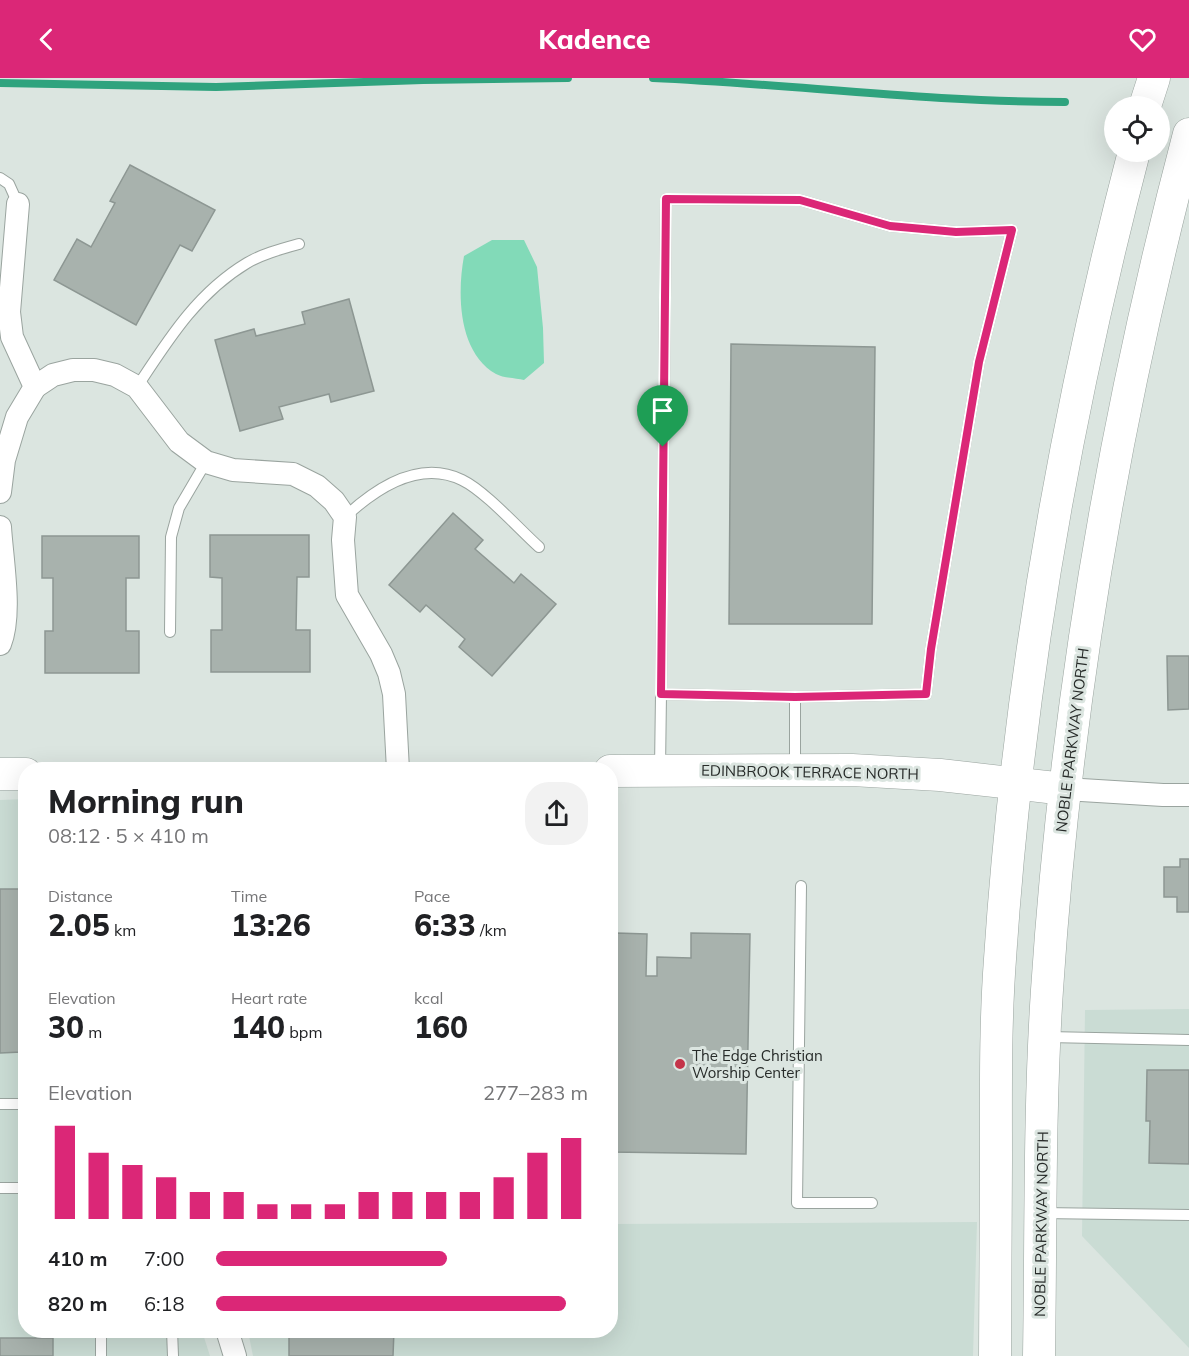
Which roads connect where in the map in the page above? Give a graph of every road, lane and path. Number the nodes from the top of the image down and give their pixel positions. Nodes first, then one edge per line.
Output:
1 (1154, 78) edge
2 (1148, 96) edge
3 (1189, 134) edge
4 (1132, 162) edge
5 (0, 178) edge
6 (18, 204) joint
7 (299, 244) dead end
8 (6, 337) edge
9 (35, 387) junction
10 (137, 387) junction
11 (206, 462) junction
12 (0, 492) edge
13 (345, 517) junction
14 (0, 527) edge
15 (539, 547) dead end
16 (170, 632) dead end
17 (0, 644) edge
18 (661, 694) junction
19 (795, 697) junction
20 (398, 762) edge
21 (795, 769) junction
22 (618, 771) edge
23 (660, 771) junction
24 (0, 774) edge
25 (18, 774) edge
26 (1015, 784) junction
27 (1065, 789) junction
28 (1189, 795) edge
29 (801, 886) dead end
30 (1045, 1037) junction
31 (1189, 1040) edge
32 (0, 1104) edge
33 (18, 1104) edge
34 (0, 1188) edge
35 (18, 1188) edge
36 (872, 1203) dead end
37 (1041, 1213) junction
38 (1189, 1215) edge
39 (101, 1338) edge
40 (172, 1338) edge
41 (229, 1338) edge
42 (994, 1352) edge
43 (101, 1356) edge
44 (172, 1356) edge
45 (235, 1356) edge
46 (1039, 1356) edge

1 - 2 main road
3 - 27 main road, NOBLE PARKWAY NORTH
4 - 26 main road
5 - 6 lane
6 - 8 street
7 - 10 lane
8 - 9 street
9 - 10 street
9 - 12 street
10 - 11 street
11 - 13 street
11 - 16 lane
13 - 15 lane
13 - 20 street
14 - 17 street
18 - 19 lane
18 - 19 lane
18 - 23 lane
19 - 21 lane
21 - 23 main road, EDINBROOK TERRACE NORTH
21 - 26 main road, EDINBROOK TERRACE NORTH
22 - 23 main road, EDINBROOK TERRACE NORTH
24 - 25 main road
26 - 27 main road, EDINBROOK TERRACE NORTH
26 - 42 main road
27 - 28 street, EDINBROOK TERRACE NORTH
27 - 30 main road, NOBLE PARKWAY NORTH
29 - 36 lane
30 - 31 lane
30 - 37 main road, NOBLE PARKWAY NORTH
32 - 33 lane
34 - 35 lane
37 - 38 lane
37 - 46 main road, NOBLE PARKWAY NORTH
39 - 43 lane
40 - 44 lane
41 - 45 street

